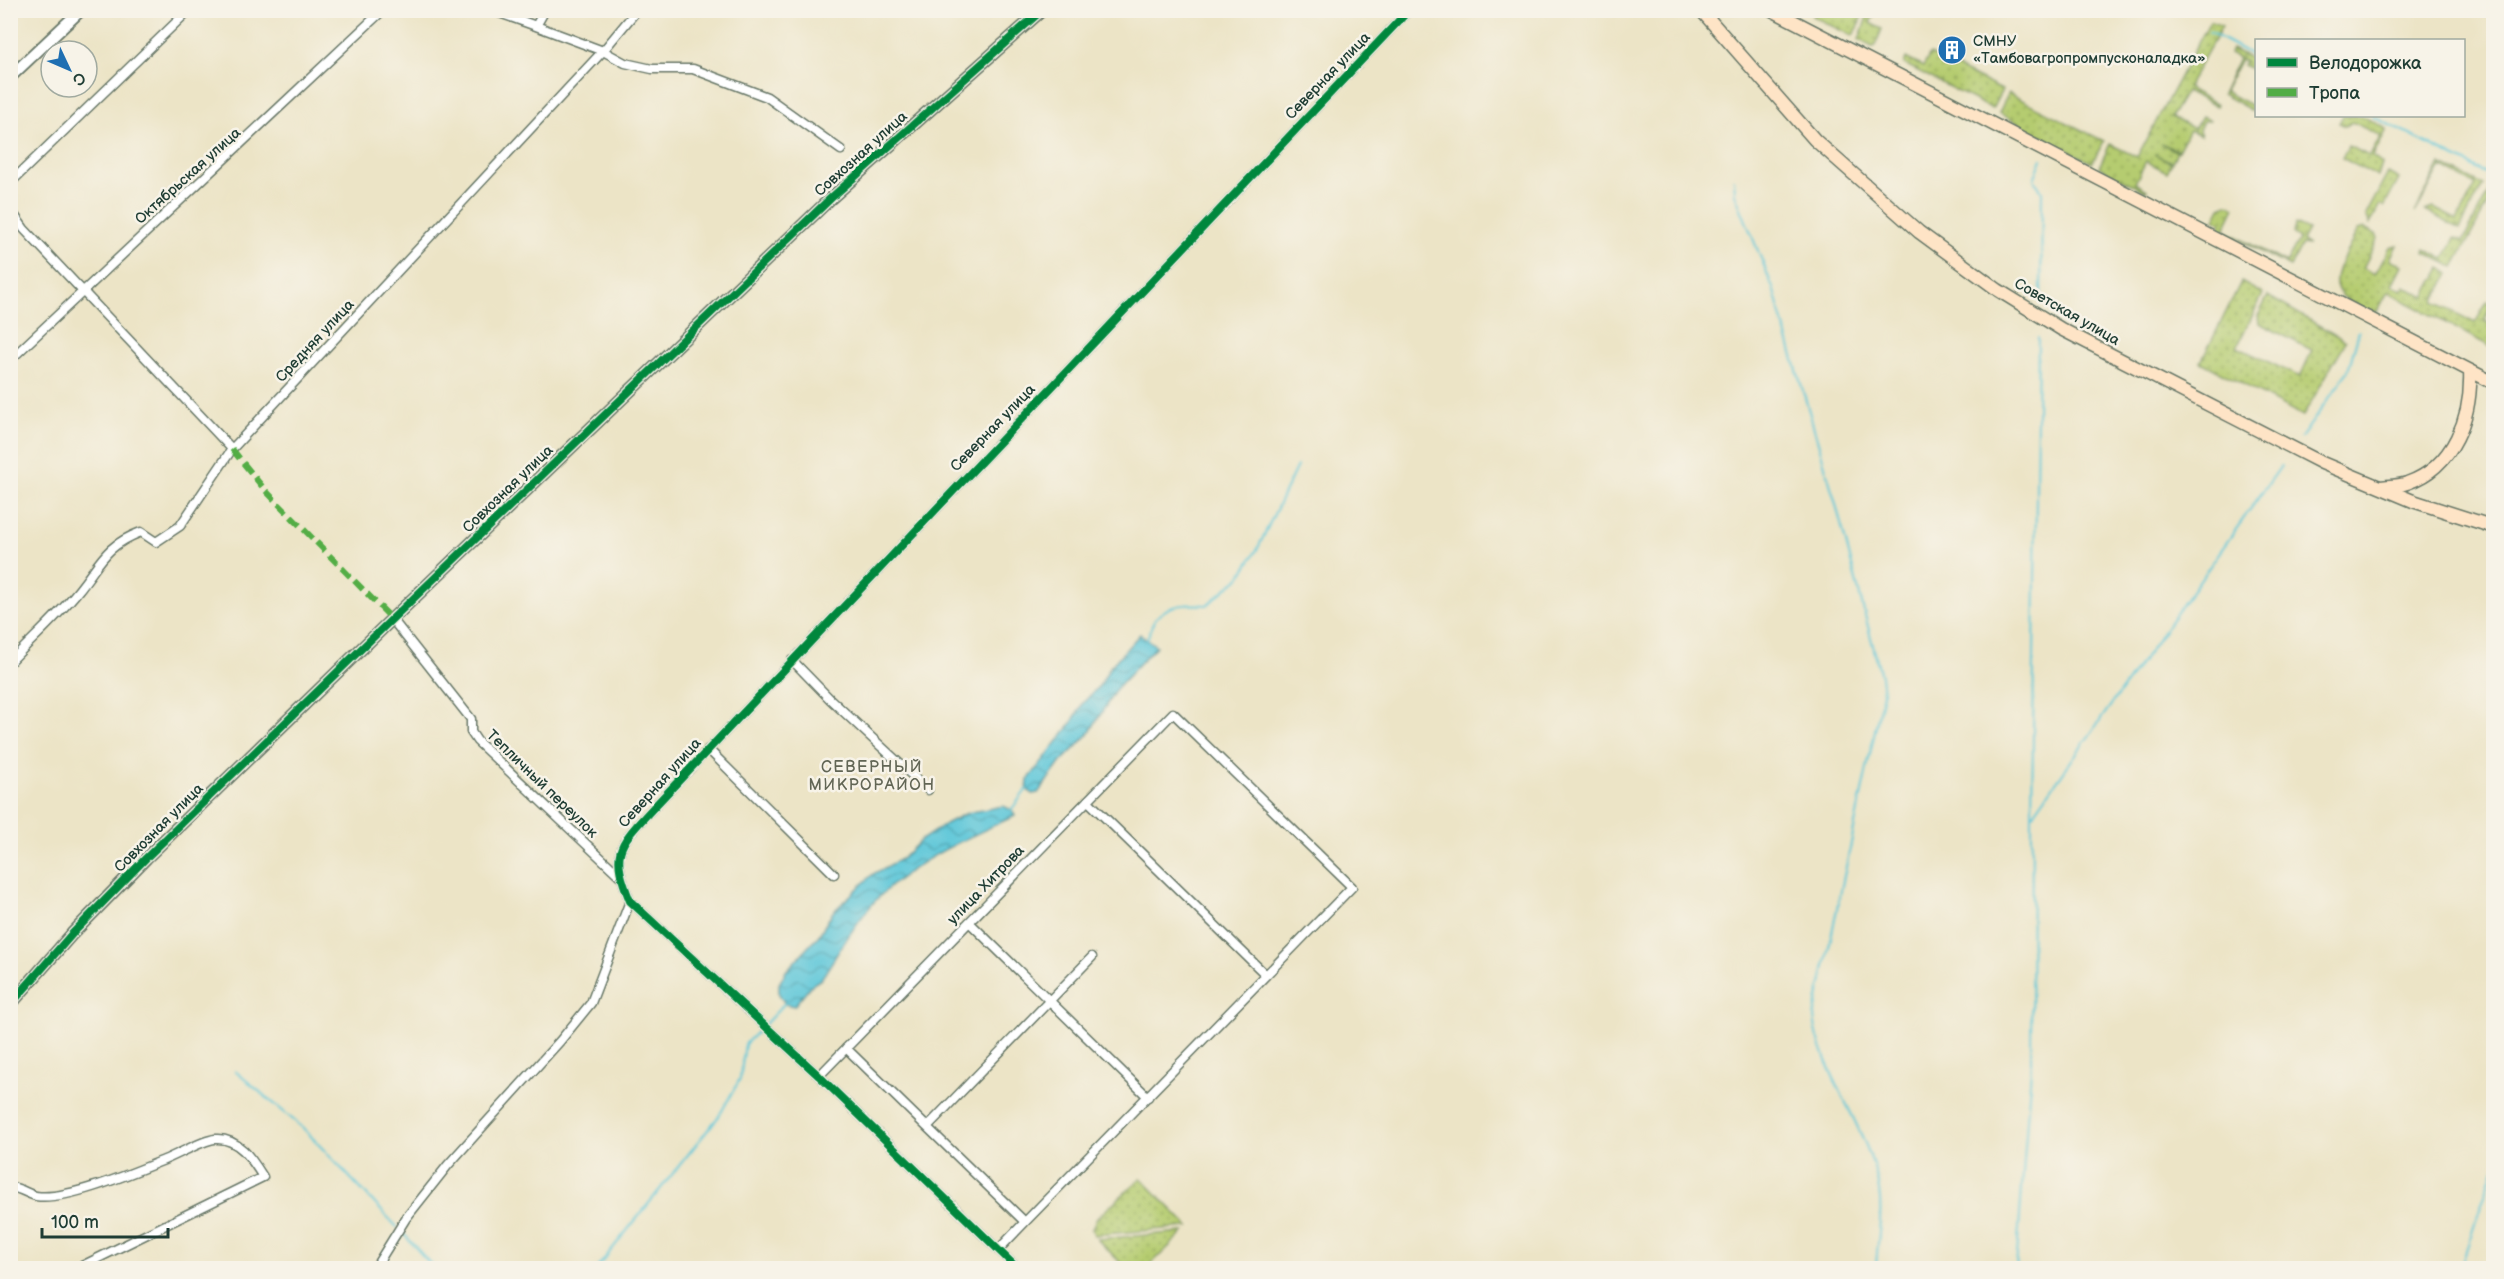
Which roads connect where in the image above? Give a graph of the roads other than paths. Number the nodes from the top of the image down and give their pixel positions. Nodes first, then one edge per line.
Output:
1 (81, 10) edge
2 (189, 10) edge
3 (383, 10) edge
4 (490, 10) edge
5 (545, 10) edge
6 (637, 10) edge
7 (1042, 10) edge
8 (1409, 10) edge
9 (1701, 10) edge
10 (1772, 10) edge
11 (536, 26) junction
12 (603, 51) junction
13 (10, 77) edge
14 (841, 150) dead end
15 (10, 183) edge
16 (10, 209) edge
17 (84, 290) junction
18 (10, 360) edge
19 (2470, 370) junction
20 (2493, 383) edge
21 (232, 449) junction
22 (2380, 487) junction
23 (2493, 527) edge
24 (392, 619) junction
25 (792, 660) junction
26 (10, 662) edge
27 (708, 749) junction
28 (928, 790) dead end
29 (1088, 801) junction
30 (834, 874) dead end
31 (620, 876) junction
32 (630, 901) junction
33 (969, 922) junction
34 (1092, 957) dead end
35 (1266, 975) junction
36 (1049, 1001) junction
37 (10, 1005) edge
38 (846, 1048) junction
39 (819, 1076) junction
40 (1148, 1096) junction
41 (927, 1126) junction
42 (10, 1187) edge
43 (1025, 1222) junction
44 (998, 1250) junction
45 (78, 1269) edge
46 (375, 1269) edge
47 (1017, 1269) edge

1 - 13 street
2 - 15 street
3 - 17 street, Октябрьская улица
4 - 11 street
5 - 11 street
6 - 12 street, Средняя улица
7 - 24 street, Совхозная улица
8 - 25 street, Северная улица
9 - 22 main road, Советская улица
10 - 19 main road
11 - 12 street
12 - 14 street
12 - 21 street, Средняя улица
16 - 17 street
17 - 18 street, Октябрьская улица
17 - 21 street
19 - 20 main road
19 - 22 main road
21 - 26 street, Средняя улица
22 - 23 main road, Советская улица
24 - 31 street, Тепличный переулок
24 - 37 street, Совхозная улица
25 - 27 street, Северная улица
25 - 28 street
27 - 30 street
27 - 31 street, Северная улица
29 - 33 street, улица Хитрова
29 - 35 street
29 - 35 street, улица Хитрова
31 - 32 street
32 - 39 street
32 - 46 street
33 - 36 street
33 - 38 street, улица Хитрова
34 - 36 street
35 - 40 street
36 - 40 street
36 - 41 street
38 - 39 street, улица Хитрова
38 - 41 street
39 - 44 street
40 - 43 street
41 - 43 street
42 - 45 street
43 - 44 street
44 - 47 street

